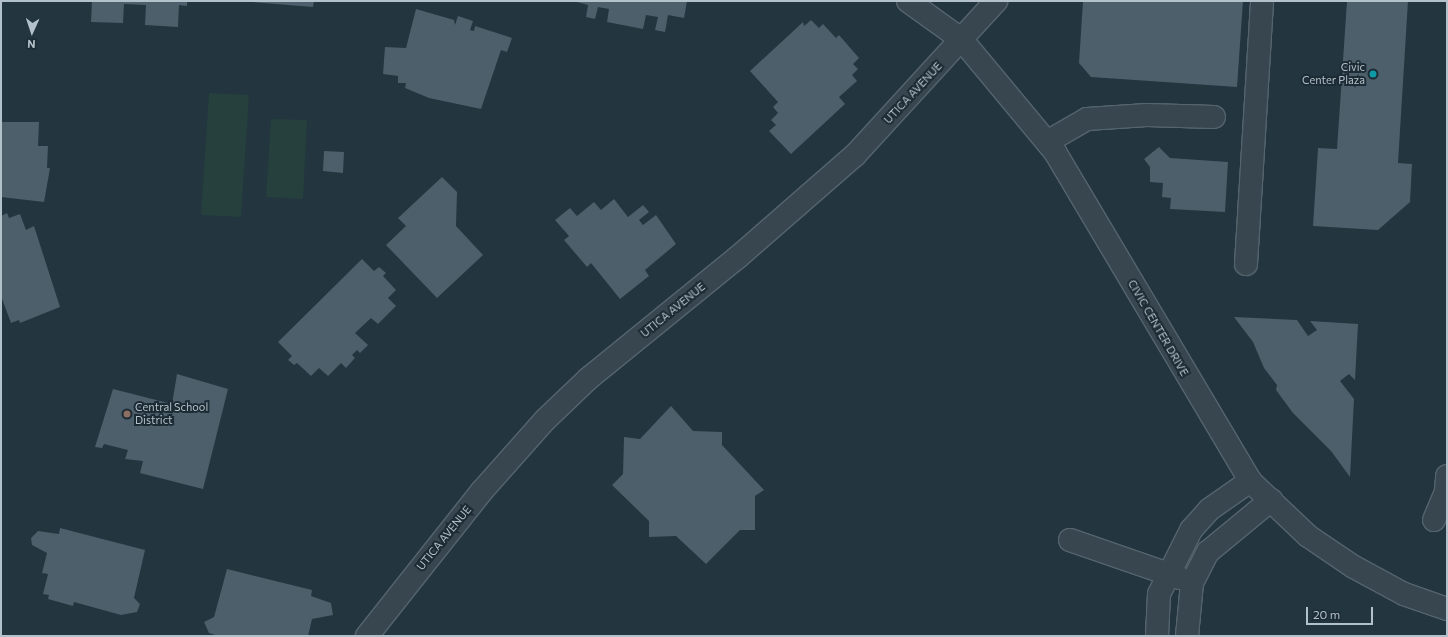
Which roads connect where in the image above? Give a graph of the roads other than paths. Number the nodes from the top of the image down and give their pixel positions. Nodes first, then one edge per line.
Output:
1 (908, 1) edge
2 (996, 1) edge
3 (1262, 1) edge
4 (962, 40) junction
5 (1214, 117) dead end
6 (1047, 142) junction
7 (1246, 264) dead end
8 (1447, 476) edge
9 (1250, 481) junction
10 (1271, 500) junction
11 (1434, 520) dead end
12 (1070, 540) dead end
13 (1167, 573) junction
14 (1192, 583) junction
15 (1447, 609) edge
16 (367, 636) edge
17 (1157, 636) edge
18 (1187, 636) edge

1 - 4 street, CIVIC CENTER DRIVE
2 - 4 street, UTICA AVENUE
3 - 7 street
4 - 6 street, CIVIC CENTER DRIVE
4 - 16 street, UTICA AVENUE
5 - 6 street
6 - 9 street, CIVIC CENTER DRIVE
8 - 11 street
9 - 10 street, CIVIC CENTER DRIVE
9 - 13 street
10 - 14 street
10 - 15 street, CIVIC CENTER DRIVE
12 - 13 street
13 - 14 street
13 - 17 street
14 - 18 street

